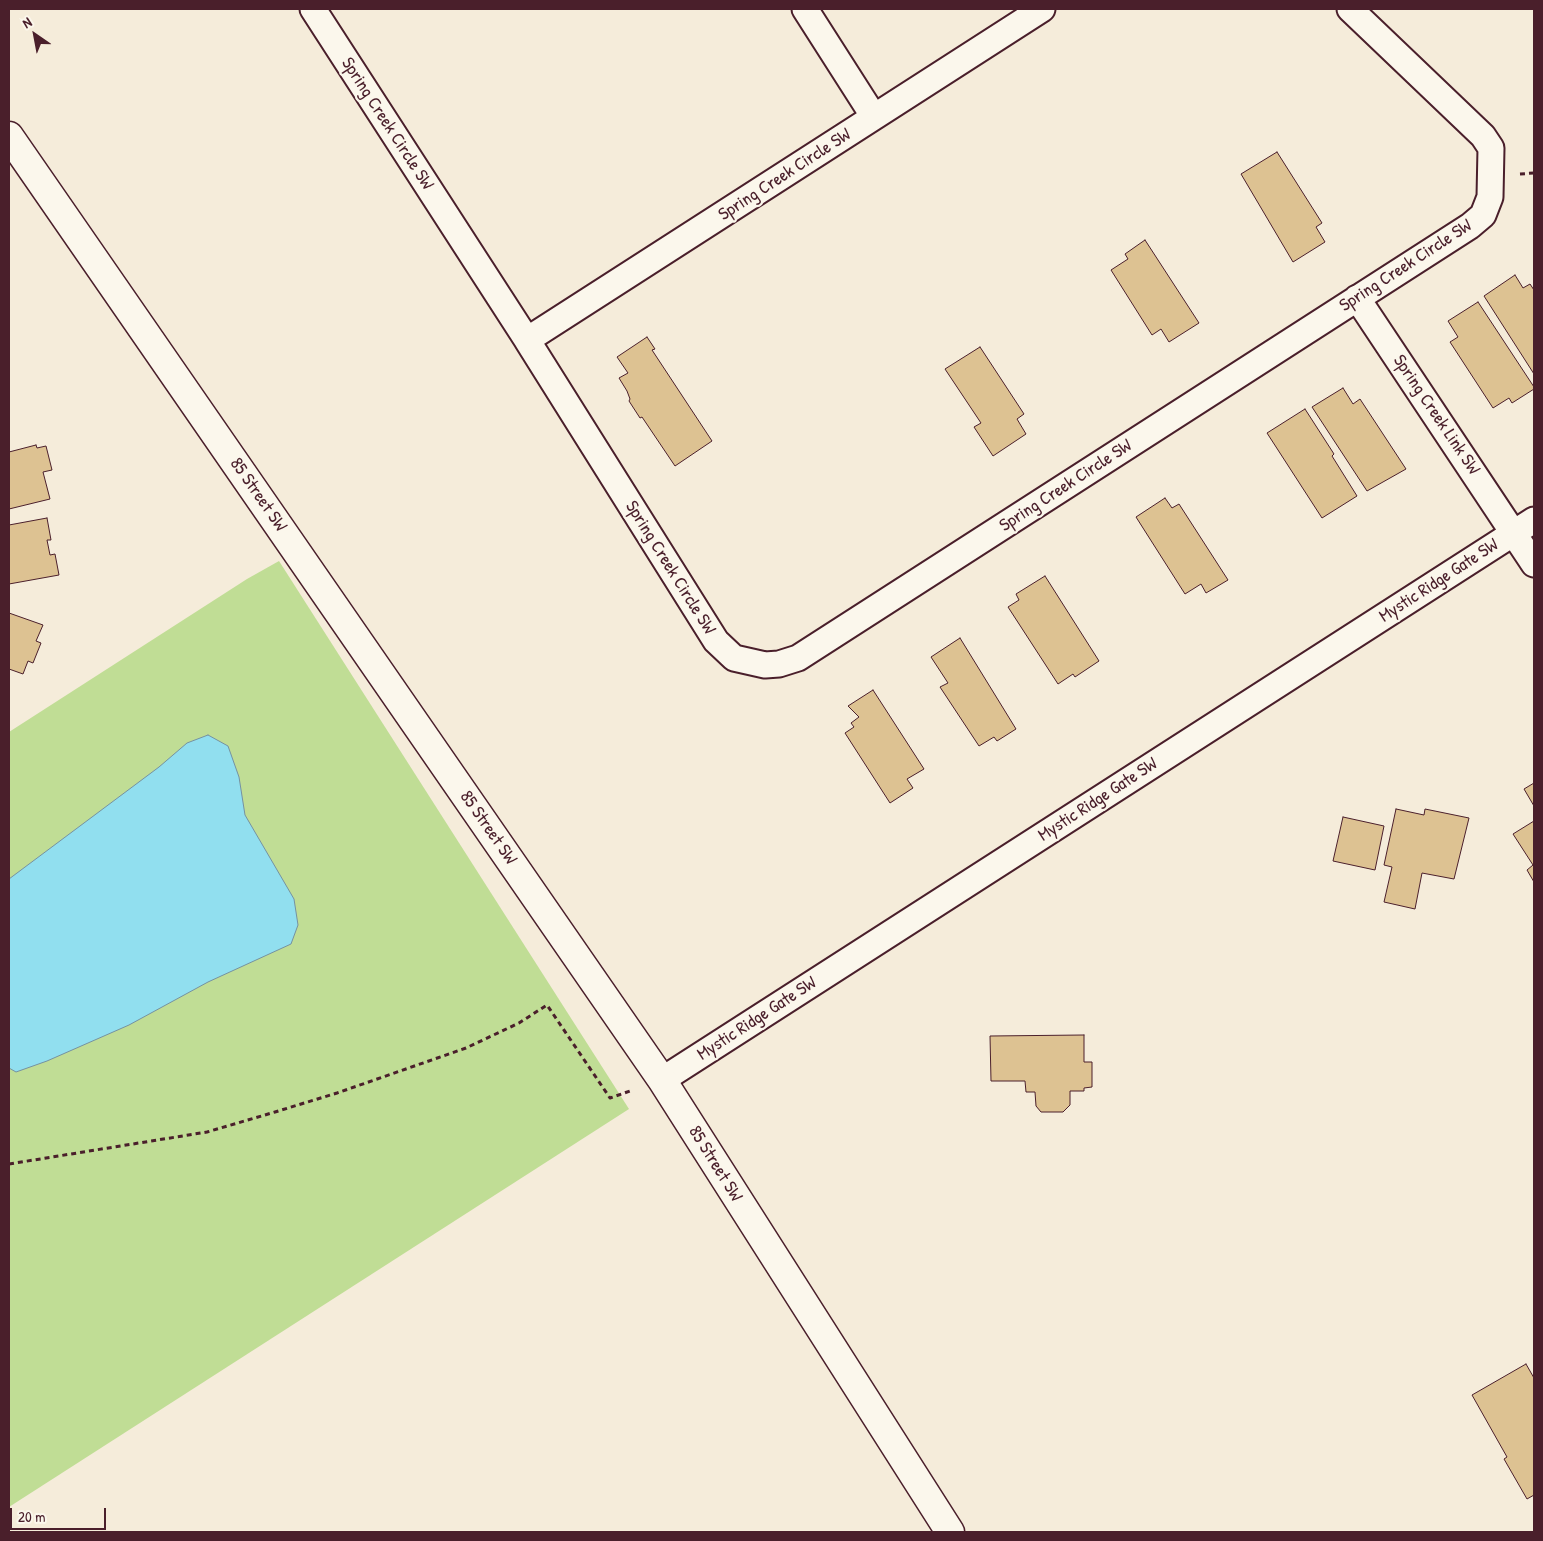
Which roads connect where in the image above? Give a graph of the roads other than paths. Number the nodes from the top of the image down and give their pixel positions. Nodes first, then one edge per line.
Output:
1 (313, 9) edge
2 (805, 9) edge
3 (1042, 9) edge
4 (1350, 9) edge
5 (874, 117) junction
6 (9, 136) edge
7 (1357, 298) junction
8 (526, 340) junction
9 (1524, 526) edge
10 (1534, 564) edge
11 (662, 1080) junction
12 (950, 1532) edge

1 - 8 street, Spring Creek Circle SW
2 - 5 street
3 - 5 street, Spring Creek Circle SW
4 - 7 street, Spring Creek Circle SW
5 - 8 street, Spring Creek Circle SW
6 - 11 street, 85 Street SW
7 - 8 street, Spring Creek Circle SW
7 - 9 street, Spring Creek Link SW
9 - 10 street, Spring Creek Link SW
9 - 11 street, Mystic Ridge Gate SW
11 - 12 street, 85 Street SW

